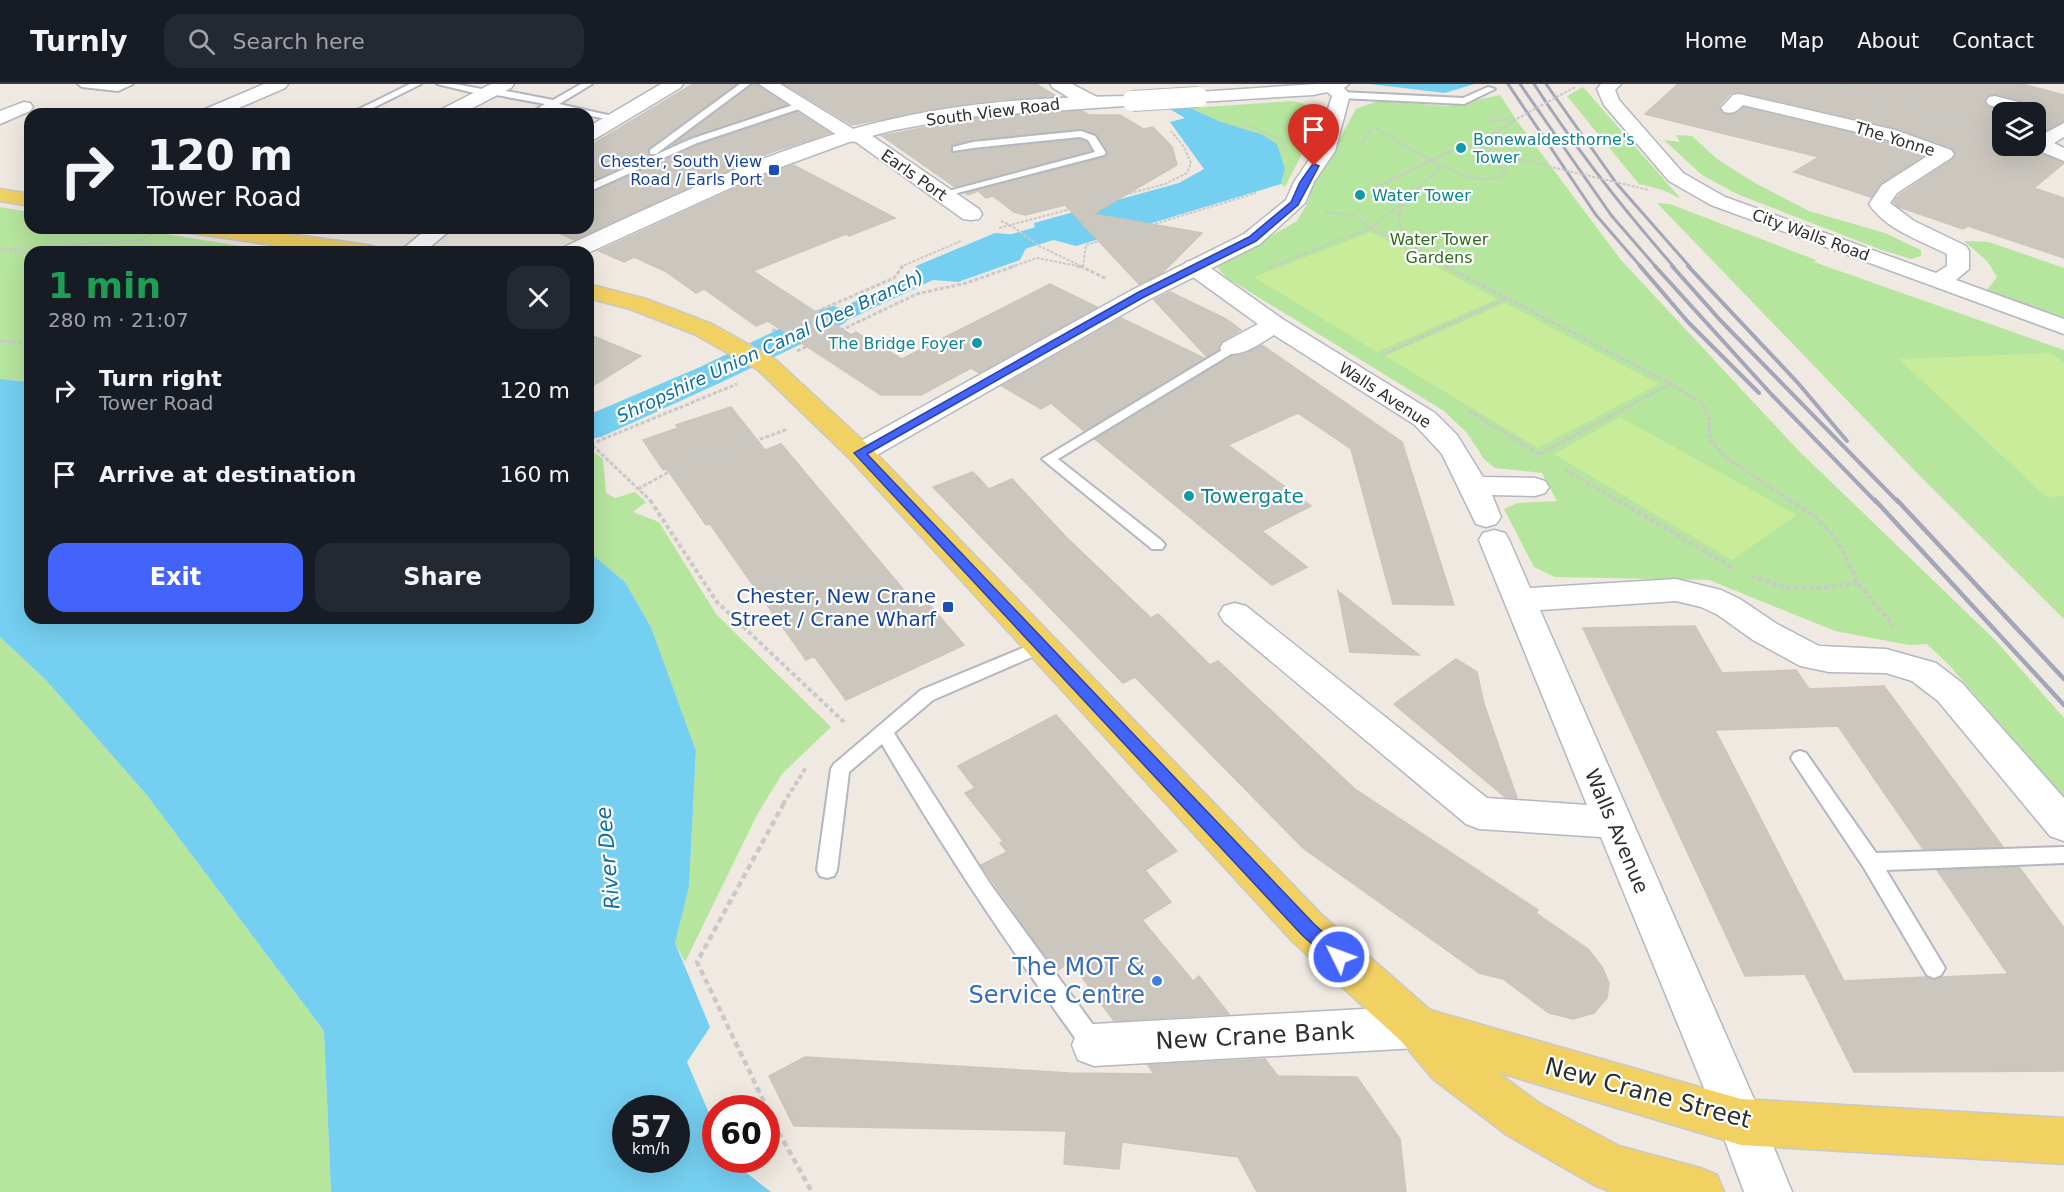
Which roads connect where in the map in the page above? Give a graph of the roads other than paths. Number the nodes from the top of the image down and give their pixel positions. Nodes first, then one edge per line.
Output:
1 (82, 84) edge
2 (129, 84) edge
3 (279, 84) edge
4 (417, 84) edge
5 (441, 84) edge
6 (588, 84) edge
7 (674, 84) edge
8 (746, 84) edge
9 (768, 84) edge
10 (1059, 84) edge
11 (1612, 84) edge
12 (1337, 89) edge
13 (1491, 89) dead end
14 (494, 90) edge
15 (1739, 99) dead end
16 (1995, 101) dead end
17 (1092, 102) junction
18 (1998, 102) edge
19 (552, 104) junction
20 (802, 105) junction
21 (24, 107) dead end
22 (224, 108) edge
23 (367, 108) edge
24 (459, 108) edge
25 (545, 108) edge
26 (570, 108) edge
27 (594, 113) edge
28 (2046, 116) edge
29 (616, 118) junction
30 (5, 121) edge
31 (2064, 121) edge
32 (2064, 129) edge
33 (594, 131) edge
34 (855, 136) junction
35 (956, 149) dead end
36 (663, 155) junction
37 (2064, 155) edge
38 (594, 186) edge
39 (942, 194) junction
40 (971, 214) dead end
41 (256, 234) edge
42 (434, 234) edge
43 (330, 246) edge
44 (418, 246) edge
45 (585, 246) edge
46 (1194, 267) junction
47 (1939, 281) junction
48 (594, 293) edge
49 (1275, 325) junction
50 (2064, 327) edge
51 (1232, 348) joint
52 (860, 453) junction
53 (1473, 486) junction
54 (1535, 487) dead end
55 (1157, 545) dead end
56 (1521, 600) junction
57 (1235, 614) dead end
58 (1042, 646) junction
59 (884, 732) junction
60 (1800, 758) dead end
61 (1612, 822) junction
62 (2064, 825) edge
63 (2064, 855) edge
64 (1871, 862) junction
65 (827, 870) dead end
66 (1934, 968) dead end
67 (1417, 1027) junction
68 (1094, 1045) joint
69 (1741, 1122) junction
70 (2064, 1141) edge
71 (1700, 1192) edge
72 (1768, 1192) edge

1 - 2 lane
3 - 22 street
4 - 23 lane
5 - 14 lane
6 - 19 lane
7 - 29 street
8 - 36 lane
9 - 20 street, Earls Port
10 - 17 street
11 - 47 street, City Walls Road
12 - 13 lane
12 - 17 street, South View Road, bridge
12 - 46 street
14 - 19 lane
14 - 24 street
15 - 47 street, The Yonne
16 - 18 street
17 - 34 street, South View Road
19 - 25 lane
19 - 26 lane
20 - 34 street, Earls Port
20 - 36 lane
21 - 30 street
27 - 29 lane
28 - 31 street
29 - 33 street
32 - 37 street
34 - 39 street, Earls Port
34 - 45 street, South View Road
35 - 39 lane
36 - 38 lane
39 - 40 street, Earls Port
41 - 43 main road
42 - 44 street
46 - 49 street, Walls Avenue
46 - 52 street
47 - 50 street, City Walls Road
48 - 52 main road, New Crane Street
49 - 51 street
49 - 53 street, Walls Avenue
51 - 55 lane
52 - 58 main road, New Crane Street
53 - 54 street
53 - 56 street, Walls Avenue
56 - 61 street, Walls Avenue
56 - 62 street
57 - 61 street
58 - 59 lane
58 - 67 main road, New Crane Street
59 - 65 lane
59 - 68 lane
60 - 64 lane
61 - 69 street, Walls Avenue
63 - 64 lane
64 - 66 lane
67 - 68 street, New Crane Bank
67 - 69 main road, New Crane Street
67 - 71 main road, New Crane Street
69 - 70 main road, New Crane Street
69 - 72 street, Walls Avenue

